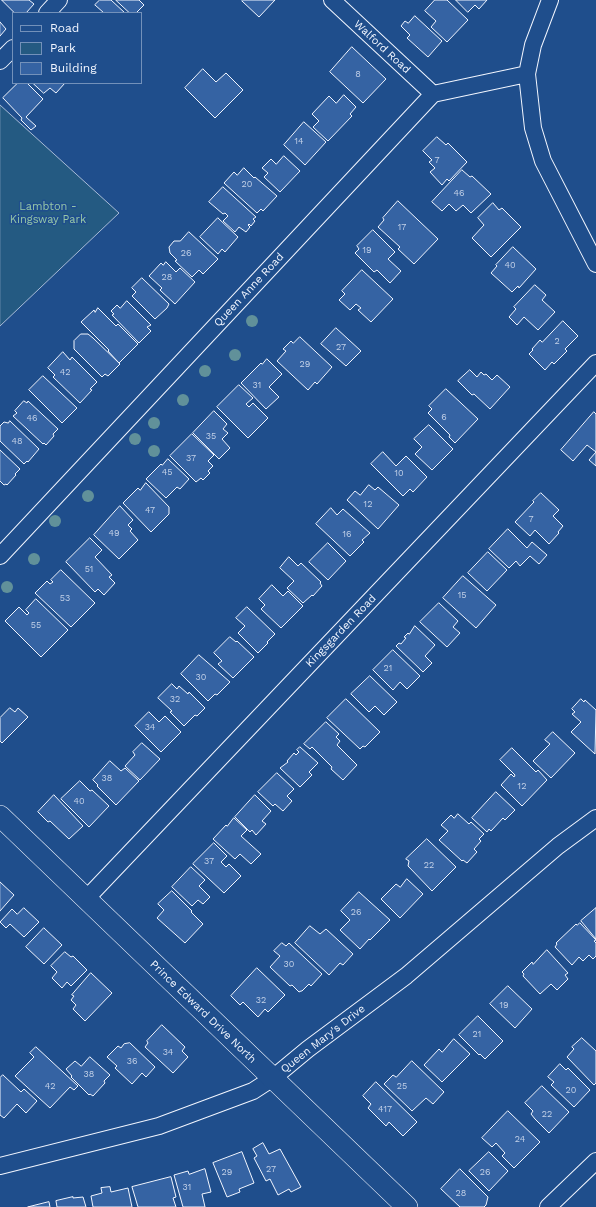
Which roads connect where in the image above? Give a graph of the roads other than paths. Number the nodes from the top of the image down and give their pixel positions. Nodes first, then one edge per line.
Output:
1 (59, 0) edge
2 (332, 0) edge
3 (550, 0) edge
4 (48, 12) edge
5 (12, 49) edge
6 (0, 61) edge
7 (527, 74) junction
8 (433, 94) junction
9 (596, 264) edge
10 (596, 363) edge
11 (0, 556) edge
12 (0, 816) edge
13 (596, 818) edge
14 (86, 899) junction
15 (273, 1078) junction
16 (596, 1161) edge
17 (0, 1166) edge
18 (407, 1207) edge
19 (548, 1207) edge

1 - 4 street
2 - 8 street, Walford Road
3 - 7 street
5 - 6 street
7 - 8 street
7 - 9 street
8 - 11 street, Queen Anne Road
10 - 14 street, Kingsgarden Road
12 - 14 street, Prince Edward Drive North
13 - 15 street, Queen Mary's Drive
14 - 15 street, Prince Edward Drive North
15 - 17 street, Queen Mary's Drive
15 - 18 street, Prince Edward Drive North
16 - 19 street

